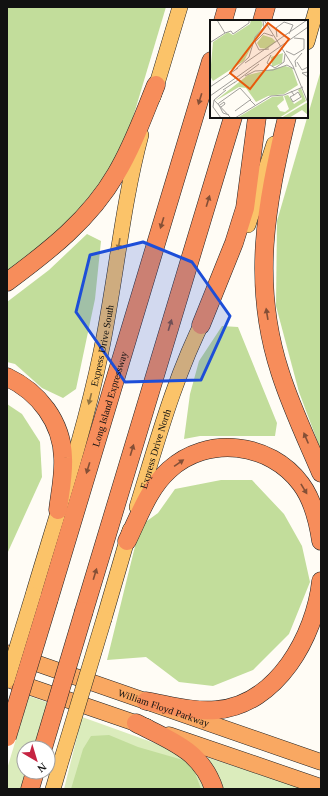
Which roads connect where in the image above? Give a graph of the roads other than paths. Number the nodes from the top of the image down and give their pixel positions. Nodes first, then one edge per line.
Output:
1 (180, 7) edge
2 (227, 7) edge
3 (266, 7) edge
4 (273, 7) edge
5 (318, 7) edge
6 (223, 20) edge
7 (262, 20) edge
8 (271, 20) edge
9 (308, 39) edge
10 (210, 64) edge
11 (156, 85) junction
12 (233, 118) edge
13 (257, 118) edge
14 (282, 118) edge
15 (287, 118) edge
16 (7, 282) edge
17 (201, 325) junction
18 (7, 377) edge
19 (321, 474) edge
20 (58, 510) junction
21 (127, 541) junction
22 (321, 541) edge
23 (321, 581) edge
24 (41, 597) junction
25 (7, 653) edge
26 (7, 679) edge
27 (146, 701) junction
28 (136, 723) junction
29 (7, 737) edge
30 (45, 740) edge
31 (321, 762) edge
32 (321, 787) edge
33 (53, 789) edge
34 (214, 789) edge

1 - 11 main road, Express Drive South
2 - 6 highway
3 - 7 highway
4 - 8 highway
5 - 9 main road
10 -> 24 highway, Long Island Expressway
11 - 16 highway
11 -> 20 main road, Express Drive South
30 -> 12 highway, bridge
13 - 17 highway
14 - 17 main road, Express Drive North
19 -> 15 highway
17 - 21 main road, Express Drive North
18 - 20 highway
20 - 24 main road, Express Drive South
21 -> 22 highway
21 - 33 main road, Express Drive North, bridge
23 - 27 highway
24 - 26 main road, Express Drive South, bridge
24 - 29 highway, Long Island Expressway, bridge
25 - 27 highway, William Floyd Parkway
26 - 28 highway
27 - 31 highway, William Floyd Parkway
28 - 32 highway
28 - 34 highway

